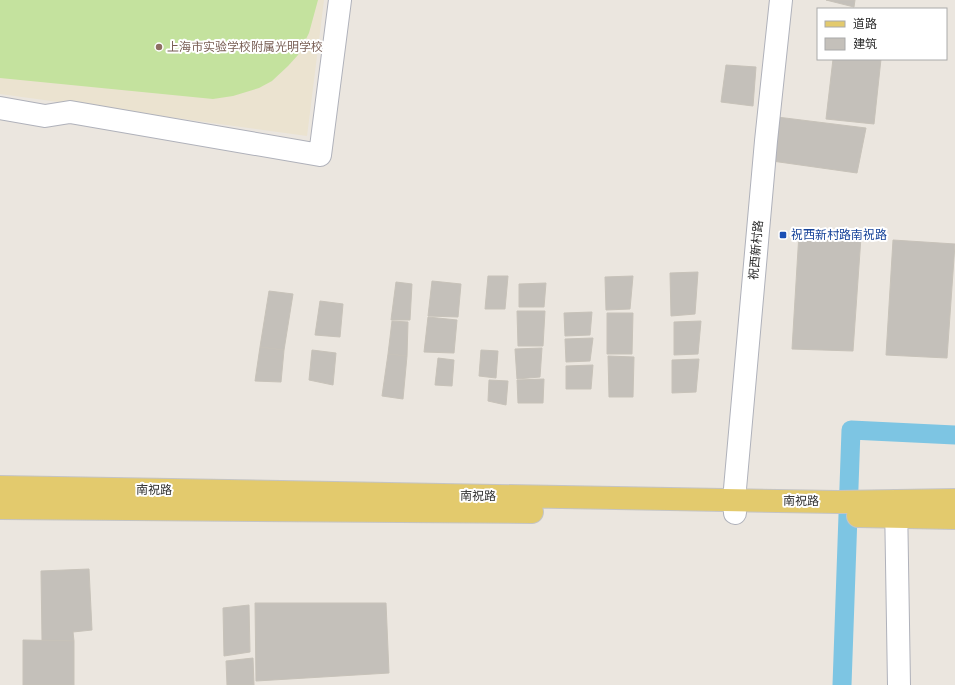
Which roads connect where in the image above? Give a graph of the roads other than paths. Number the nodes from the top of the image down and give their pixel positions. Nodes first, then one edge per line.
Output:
1 (340, 0) edge
2 (781, 0) edge
3 (0, 108) edge
4 (0, 487) edge
5 (955, 500) edge
6 (735, 507) junction
7 (0, 508) edge
8 (896, 509) junction
9 (955, 518) edge
10 (899, 685) edge

1 - 3 street
2 - 6 street, 祝西新村路
4 - 6 main road, 南祝路
5 - 8 main road, 南祝路
6 - 7 main road, 南祝路
6 - 8 main road, 南祝路
8 - 9 main road, 南祝路
8 - 10 street

